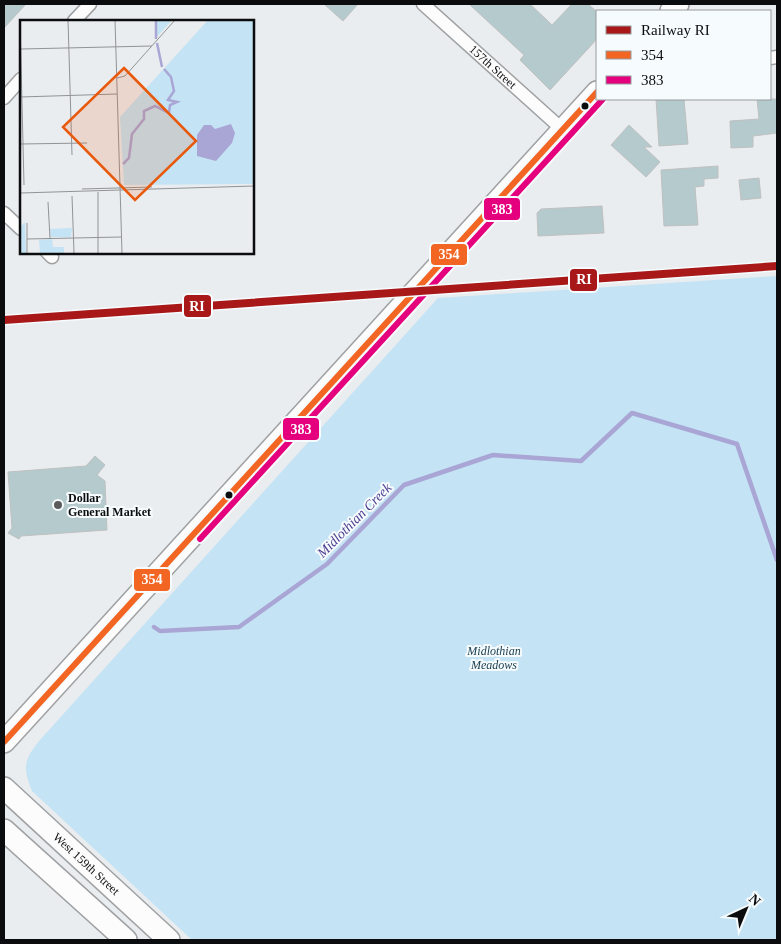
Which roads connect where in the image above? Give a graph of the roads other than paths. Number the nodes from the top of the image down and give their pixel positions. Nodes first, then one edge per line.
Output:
1 (90, 4) edge
2 (423, 4) edge
3 (75, 20) edge
4 (20, 80) edge
5 (596, 93) edge
6 (4, 98) edge
7 (563, 130) junction
8 (4, 213) edge
9 (20, 228) edge
10 (4, 742) edge
11 (4, 788) edge
12 (4, 830) edge
13 (126, 940) edge
14 (169, 940) edge

1 - 3 street
2 - 7 street, 157th Street
4 - 6 street
5 - 7 main road
7 - 10 main road
8 - 9 street
11 - 14 main road, West 159th Street
12 - 13 main road

